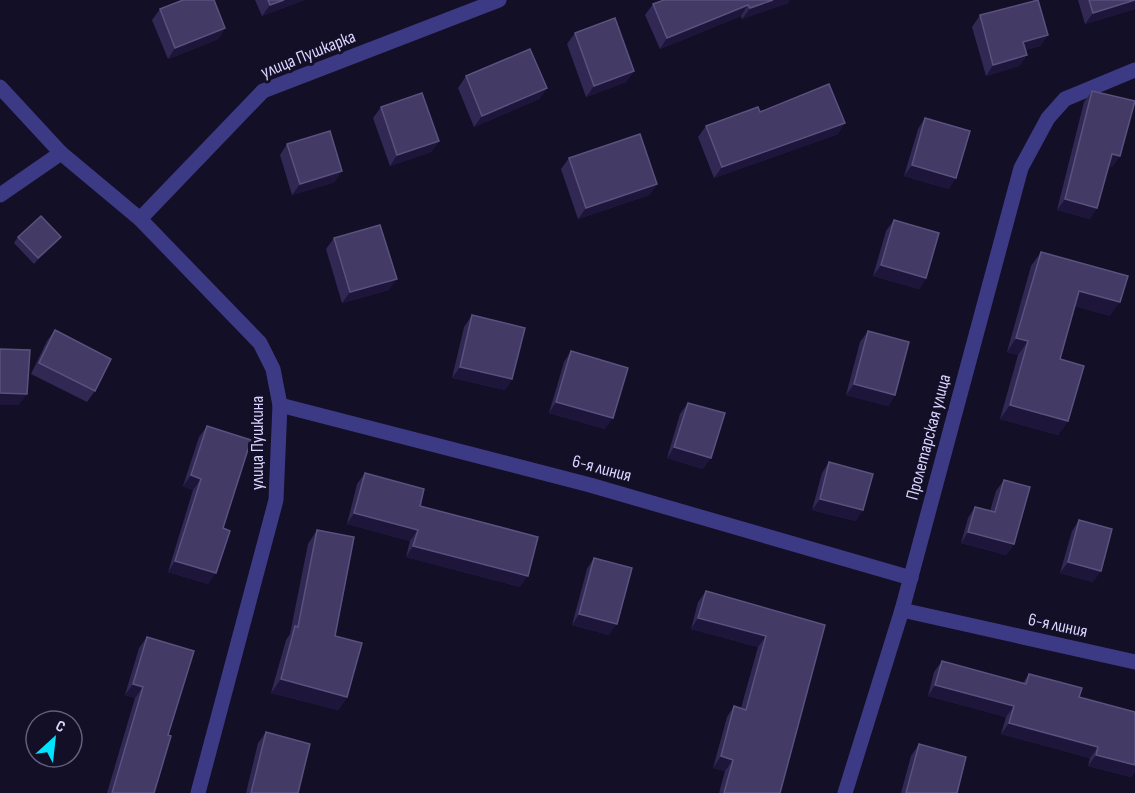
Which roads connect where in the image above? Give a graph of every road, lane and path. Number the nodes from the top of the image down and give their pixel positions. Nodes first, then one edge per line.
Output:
1 (499, 0) edge
2 (1135, 70) edge
3 (0, 87) edge
4 (61, 153) junction
5 (0, 195) edge
6 (140, 219) junction
7 (280, 405) junction
8 (911, 578) junction
9 (902, 610) junction
10 (1135, 662) edge
11 (198, 793) edge
12 (845, 793) edge

1 - 6 street, улица Пушкарка
2 - 8 street, Пролетарская улица
3 - 4 street, улица Пушкина
4 - 5 street
4 - 6 street, улица Пушкина
6 - 7 street, улица Пушкина
7 - 8 street, 6-я линия
7 - 11 street, улица Пушкина
8 - 9 street, Пролетарская улица
9 - 10 street, 6-я линия
9 - 12 street, Пролетарская улица

